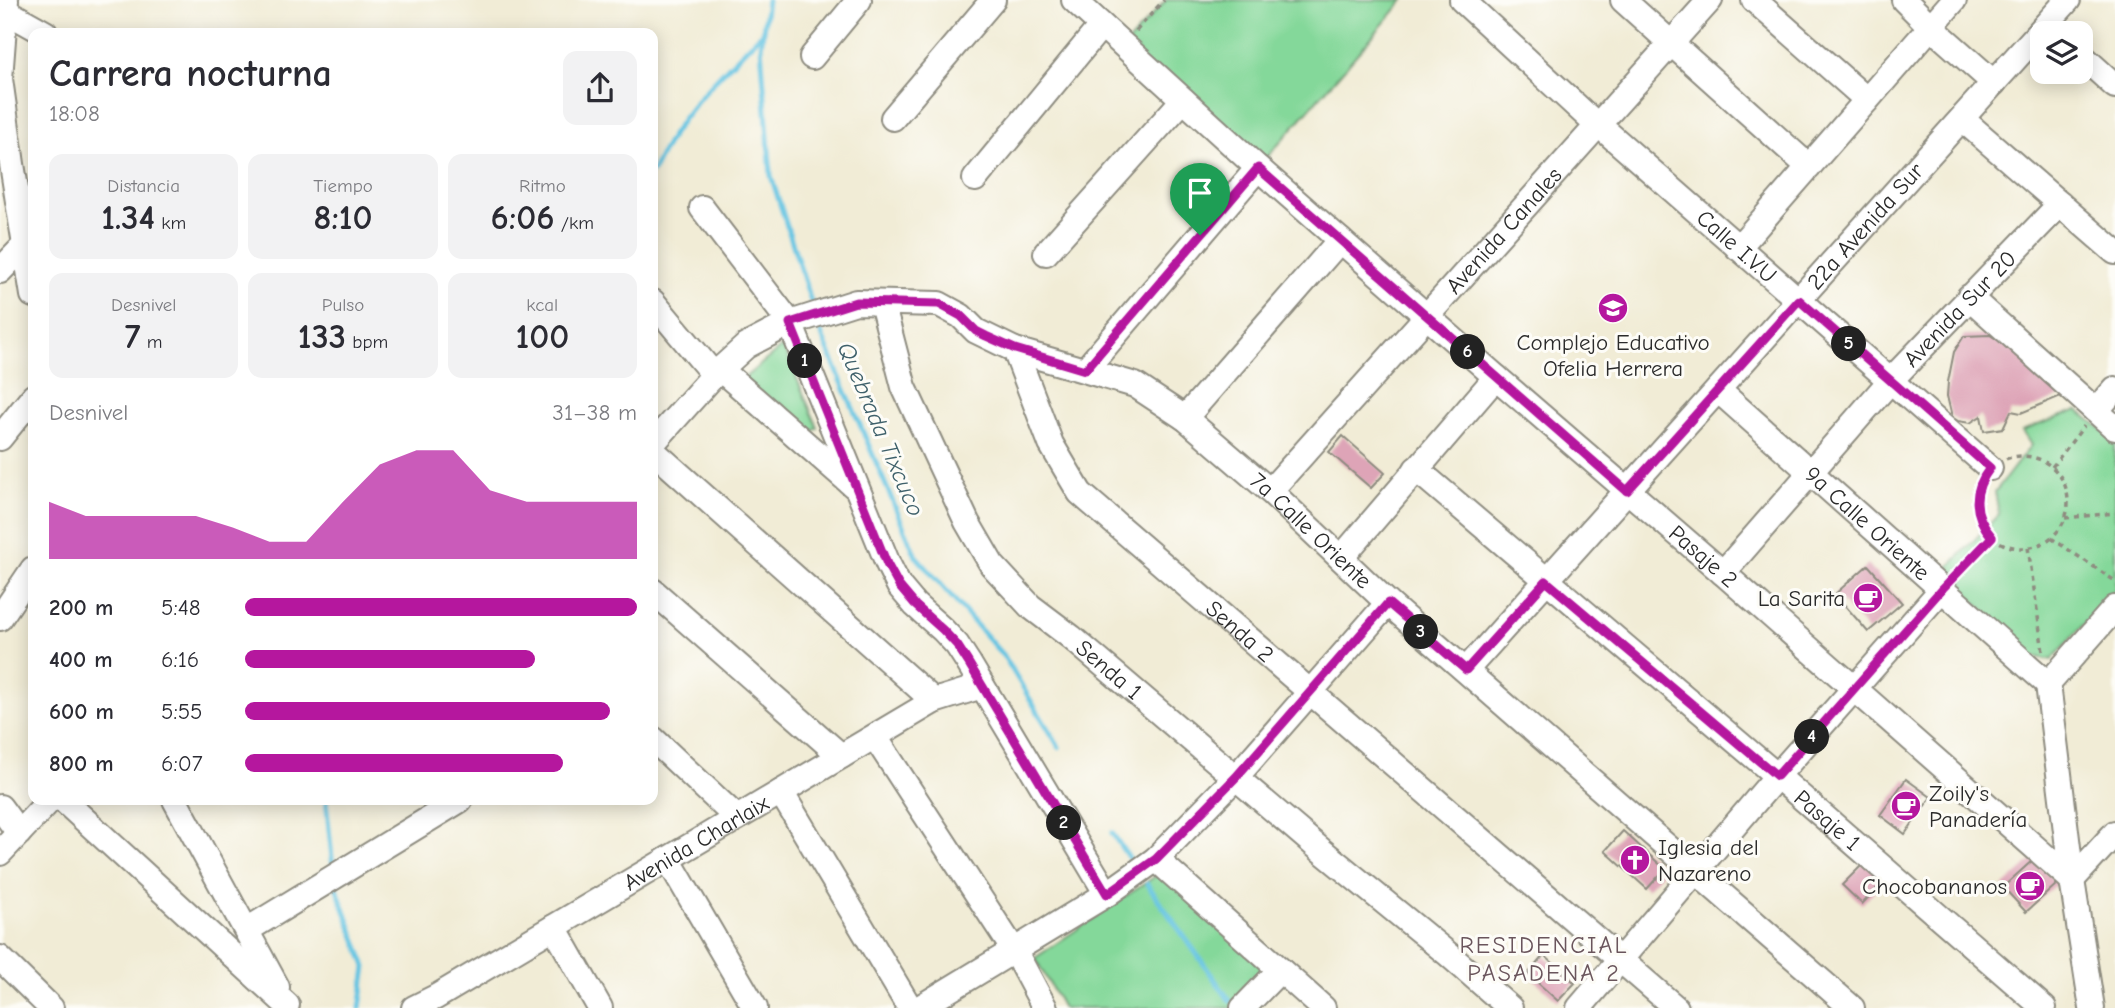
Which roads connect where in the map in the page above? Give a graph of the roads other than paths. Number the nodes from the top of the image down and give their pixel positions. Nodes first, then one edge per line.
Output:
1 (859, 0) edge
2 (993, 0) edge
3 (1074, 0) edge
4 (1462, 0) edge
5 (1623, 0) edge
6 (1710, 0) edge
7 (1754, 0) edge
8 (1902, 0) edge
9 (1954, 0) edge
10 (2068, 0) edge
11 (5, 5) edge
12 (2056, 21) edge
13 (1101, 26) junction
14 (1931, 27) junction
15 (38, 28) edge
16 (1671, 44) junction
17 (2030, 49) edge
18 (812, 57) dead end
19 (2093, 66) edge
20 (1994, 83) junction
21 (2115, 86) edge
22 (1183, 100) junction
23 (1867, 100) junction
24 (893, 118) dead end
25 (1962, 119) junction
26 (1604, 130) junction
27 (1809, 167) junction
28 (1258, 168) junction
29 (975, 179) dead end
30 (2060, 204) junction
31 (702, 208) dead end
32 (1340, 240) junction
33 (24, 245) junction
34 (1738, 248) junction
35 (2115, 252) edge
36 (1046, 253) dead end
37 (28, 267) edge
38 (0, 271) edge
39 (1969, 297) junction
40 (1799, 300) junction
41 (882, 303) junction
42 (658, 307) edge
43 (1427, 316) junction
44 (806, 318) junction
45 (1015, 349) junction
46 (1085, 370) junction
47 (717, 372) junction
48 (1496, 377) junction
49 (1890, 381) junction
50 (2115, 389) edge
51 (1718, 390) junction
52 (28, 403) edge
53 (2096, 411) junction
54 (1185, 418) junction
55 (2115, 428) edge
56 (658, 437) edge
57 (0, 438) edge
58 (658, 456) edge
59 (1990, 468) road end
60 (1416, 469) junction
61 (1810, 472) junction
62 (857, 489) junction
63 (1270, 491) junction
64 (1627, 491) junction
65 (1341, 558) junction
66 (1723, 573) junction
67 (28, 576) edge
68 (1546, 581) junction
69 (1942, 589) junction
70 (658, 596) edge
71 (1388, 603) junction
72 (2115, 608) edge
73 (0, 618) edge
74 (1466, 670) junction
75 (2048, 684) junction
76 (982, 686) junction
77 (1854, 689) junction
78 (1310, 691) junction
79 (934, 701) junction
80 (875, 737) junction
81 (658, 744) edge
82 (841, 756) junction
83 (1777, 776) junction
84 (1236, 777) junction
85 (781, 792) junction
86 (45, 805) edge
87 (68, 805) edge
88 (178, 805) edge
89 (452, 805) edge
90 (0, 807) edge
91 (737, 818) junction
92 (19, 833) junction
93 (2115, 833) edge
94 (0, 853) edge
95 (668, 859) junction
96 (1156, 859) junction
97 (1696, 870) junction
98 (2072, 880) junction
99 (1107, 894) junction
100 (554, 927) junction
101 (247, 930) junction
102 (1015, 952) junction
103 (0, 958) edge
104 (1620, 959) junction
105 (1280, 970) junction
106 (431, 1004) edge
107 (288, 1006) edge
108 (51, 1008) edge
109 (600, 1008) edge
110 (755, 1008) edge
111 (910, 1008) edge
112 (919, 1008) edge
113 (1045, 1008) edge
114 (1243, 1008) edge
115 (1323, 1008) edge
116 (1510, 1008) edge
117 (1578, 1008) edge
118 (1676, 1008) edge
119 (1852, 1008) edge
120 (2044, 1008) edge
121 (2092, 1008) edge

1 - 18 street
2 - 24 street
3 - 13 street
4 - 26 street, Calle I.V.U
5 - 16 street
6 - 16 street, Avenida Canales
7 - 23 street
8 - 14 street
9 - 14 street
10 - 12 street, 22a Avenida Sur
11 - 15 street
11 - 33 street
13 - 22 street
13 - 29 street
14 - 20 street
14 - 23 street
16 - 26 street, Avenida Canales
16 - 27 street
17 - 20 street, 22a Avenida Sur
19 - 21 street
20 - 25 street, 22a Avenida Sur
22 - 28 street
22 - 36 street
23 - 27 street
25 - 30 street
25 - 40 street, 22a Avenida Sur
26 - 34 street, Calle I.V.U
26 - 43 street, Avenida Canales
27 - 34 street
28 - 32 street
28 - 46 street
30 - 35 street
30 - 39 street, Avenida Sur 20
31 - 44 street
32 - 43 street
32 - 54 street
33 - 37 street
33 - 38 street
34 - 40 street, Calle I.V.U
39 - 49 street, Avenida Sur 20
39 - 53 street
40 - 49 street, Calle I.V.U
40 - 51 street, 22a Avenida Sur
41 - 44 street, 7a Calle Oriente
41 - 45 street, 7a Calle Oriente
41 - 84 street, Senda 1
42 - 47 street
43 - 48 street, Pasaje 2
43 - 63 street, Avenida Canales
44 - 47 street, 7a Calle Oriente
44 - 62 street
45 - 46 street, 7a Calle Oriente
45 - 78 street, Senda 2
46 - 54 street, 7a Calle Oriente
47 - 56 street, 7a Calle Oriente
47 - 62 street
48 - 60 street
48 - 64 street, Pasaje 2
49 - 59 street, Calle I.V.U
49 - 61 street, Avenida Sur 20
50 - 53 street
51 - 61 street, 9a Calle Oriente
51 - 64 street, 22a Avenida Sur
52 - 57 street
53 - 55 street
54 - 63 street, 7a Calle Oriente
58 - 79 street
60 - 65 street
60 - 68 street, Pasaje 1
61 - 66 street, Avenida Sur 20
61 - 69 street, 9a Calle Oriente
62 - 76 street
63 - 65 street, 7a Calle Oriente
64 - 66 street, Pasaje 2
64 - 68 street, 22a Avenida Sur
65 - 71 street, 7a Calle Oriente
66 - 77 street, Pasaje 2
67 - 73 street
68 - 74 street, 22a Avenida Sur
68 - 83 street, Pasaje 1
69 - 75 street, 9a Calle Oriente
69 - 77 street
70 - 82 street
71 - 74 street, 7a Calle Oriente
71 - 78 street
72 - 75 street
74 - 97 street, 7a Calle Oriente
75 - 98 street
76 - 79 street, Avenida Charlaix
76 - 99 street
77 - 83 street
77 - 98 street, Pasaje 2
78 - 84 street
78 - 104 street, Senda 2
79 - 80 street, Avenida Charlaix
80 - 82 street, Avenida Charlaix
80 - 102 street
81 - 91 street
82 - 85 street, Avenida Charlaix
83 - 97 street
83 - 120 street, Pasaje 1
84 - 96 street
84 - 116 street, Senda 1
85 - 91 street, Avenida Charlaix
85 - 111 street
86 - 92 street
87 - 107 street
88 - 101 street
89 - 101 street
90 - 92 street
91 - 95 street, Avenida Charlaix
92 - 94 street
93 - 98 street
95 - 100 street, Avenida Charlaix
95 - 110 street
96 - 99 street
96 - 105 street
97 - 104 street
97 - 119 street, 7a Calle Oriente
98 - 121 street
99 - 102 street
100 - 106 street, Avenida Charlaix
100 - 109 street
101 - 107 street
102 - 112 street
102 - 113 street
103 - 108 street
104 - 117 street
104 - 118 street, Senda 2
105 - 114 street
105 - 115 street

